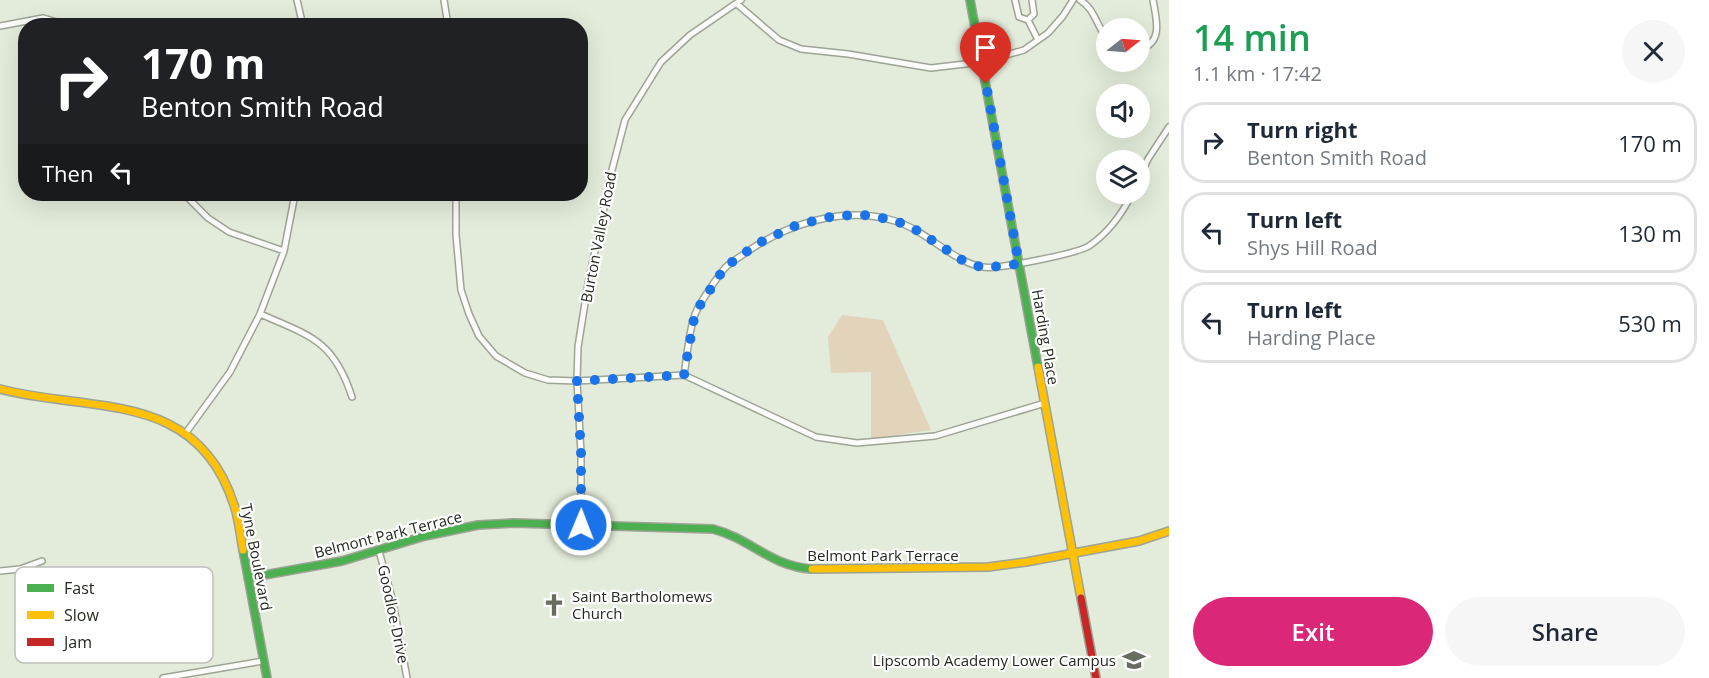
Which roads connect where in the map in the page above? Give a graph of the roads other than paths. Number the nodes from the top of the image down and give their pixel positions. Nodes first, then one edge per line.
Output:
1 (297, 0) edge
2 (444, 0) edge
3 (970, 0) edge
4 (1015, 0) edge
5 (1032, 0) edge
6 (1073, 0) edge
7 (1080, 0) edge
8 (1153, 0) edge
9 (739, 2) edge
10 (301, 18) edge
11 (447, 18) edge
12 (1028, 20) junction
13 (1096, 22) edge
14 (18, 23) edge
15 (0, 26) edge
16 (1038, 40) junction
17 (1150, 44) edge
18 (982, 62) junction
19 (1169, 128) edge
20 (1150, 156) edge
21 (191, 201) edge
22 (294, 201) edge
23 (456, 201) edge
24 (1127, 204) edge
25 (284, 251) junction
26 (1019, 264) junction
27 (260, 314) junction
28 (684, 375) junction
29 (577, 381) junction
30 (0, 389) edge
31 (352, 397) dead end
32 (1045, 403) junction
33 (185, 434) junction
34 (581, 525) junction
35 (1169, 531) edge
36 (379, 551) junction
37 (1073, 554) junction
38 (42, 561) dead end
39 (26, 567) edge
40 (15, 570) edge
41 (0, 571) edge
42 (248, 578) junction
43 (263, 661) junction
44 (163, 678) edge
45 (267, 678) edge
46 (407, 678) edge
47 (1096, 678) edge

1 - 10 street
2 - 11 street
3 - 18 street, Harding Place
4 - 12 street
5 - 12 street
6 - 16 street
7 - 13 street
8 - 17 street
9 - 18 street
9 - 29 street, Burton Valley Road
12 - 16 street
14 - 15 street
16 - 18 street
18 - 26 street, Harding Place
19 - 20 street
21 - 25 street
22 - 25 street
23 - 29 street
24 - 26 street
25 - 27 street
26 - 28 street
26 - 32 street, Harding Place
27 - 31 street
27 - 33 street
28 - 29 street
28 - 32 street
29 - 34 street, Burton Valley Road
30 - 33 street, Tyne Boulevard
32 - 37 street, Harding Place
33 - 42 street, Tyne Boulevard
34 - 36 street, Belmont Park Terrace
34 - 37 street, Belmont Park Terrace
35 - 37 street, Belmont Park Terrace
36 - 42 street, Belmont Park Terrace
36 - 46 street, Goodloe Drive
37 - 47 street, Harding Place
38 - 39 street
40 - 41 street
42 - 43 street, Tyne Boulevard
43 - 44 street
43 - 45 street, Tyne Boulevard

